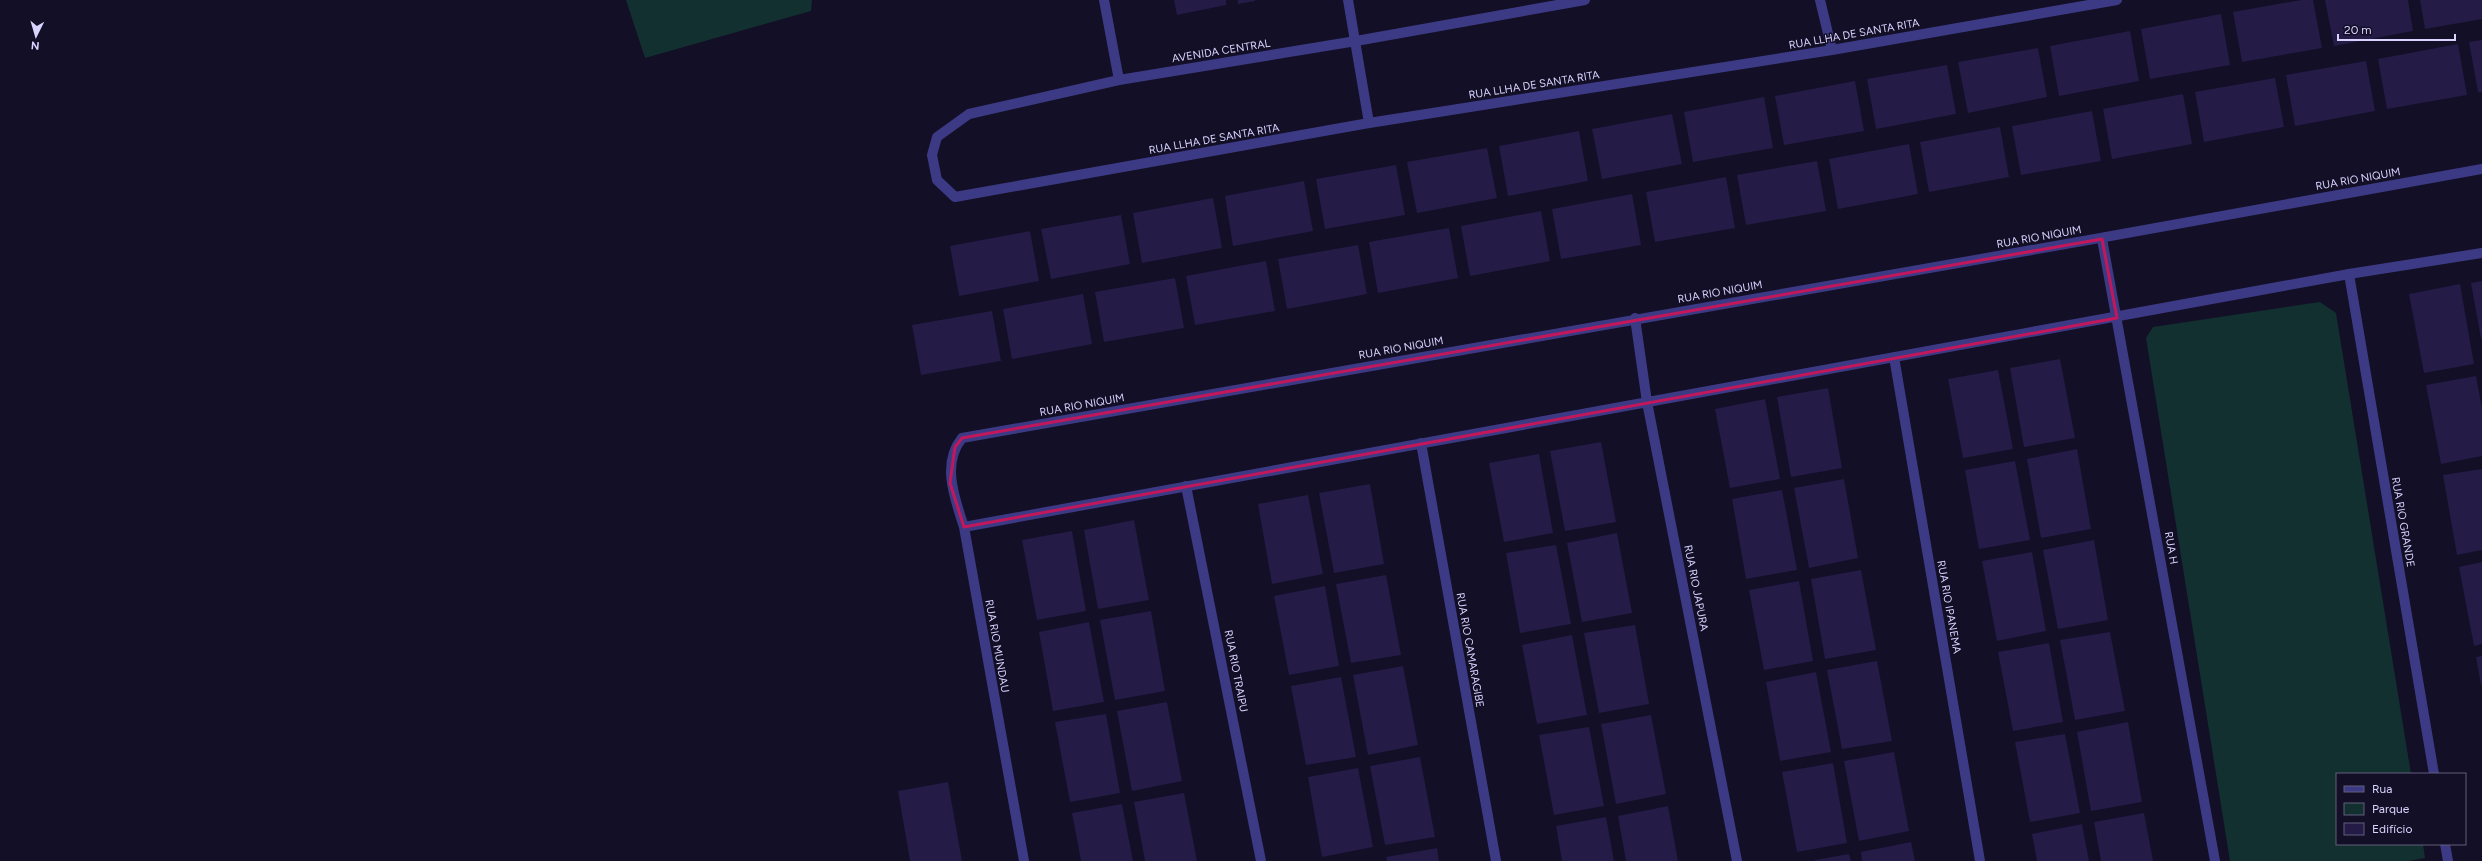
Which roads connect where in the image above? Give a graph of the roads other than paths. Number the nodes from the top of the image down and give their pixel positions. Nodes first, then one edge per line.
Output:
1 (1104, 0) edge
2 (1348, 0) edge
3 (1820, 0) edge
4 (2117, 0) edge
5 (1579, 1) edge
6 (1356, 42) junction
7 (1832, 50) junction
8 (1119, 80) junction
9 (1369, 123) junction
10 (2482, 169) edge
11 (955, 197) joint
12 (2102, 239) junction
13 (2482, 253) edge
14 (2349, 274) junction
15 (1635, 318) junction
16 (2117, 318) junction
17 (1894, 357) junction
18 (1647, 402) junction
19 (962, 438) joint
20 (1421, 443) junction
21 (1186, 486) junction
22 (964, 528) junction
23 (2434, 773) edge
24 (2445, 845) edge
25 (1024, 861) edge
26 (1261, 861) edge
27 (1496, 861) edge
28 (1737, 861) edge
29 (1980, 861) edge
30 (2215, 861) edge
31 (2448, 861) edge

1 - 8 street
2 - 6 street
3 - 7 street
4 - 7 street, RUA LLHA DE SANTA RITA
5 - 6 street, AVENIDA CENTRAL
6 - 8 street, AVENIDA CENTRAL
6 - 9 street
7 - 9 street, RUA LLHA DE SANTA RITA
8 - 11 street, AVENIDA CENTRAL
9 - 11 street, RUA LLHA DE SANTA RITA
10 - 12 street, RUA RIO NIQUIM
12 - 15 street, RUA RIO NIQUIM
12 - 16 street, RUA H
13 - 14 street
14 - 16 street
14 - 23 street, RUA RIO GRANDE
15 - 18 street, RUA RIO JAPURA
15 - 19 street, RUA RIO NIQUIM
16 - 17 street
16 - 30 street, RUA H
17 - 18 street
17 - 29 street, RUA RIO IPANEMA
18 - 20 street
18 - 28 street, RUA RIO JAPURA
19 - 22 street, RUA RIO MUNDAU
20 - 21 street
20 - 27 street, RUA RIO CAMARAGIBE
21 - 22 street
21 - 26 street, RUA RIO TRAIPU
22 - 25 street, RUA RIO MUNDAU
24 - 31 street

